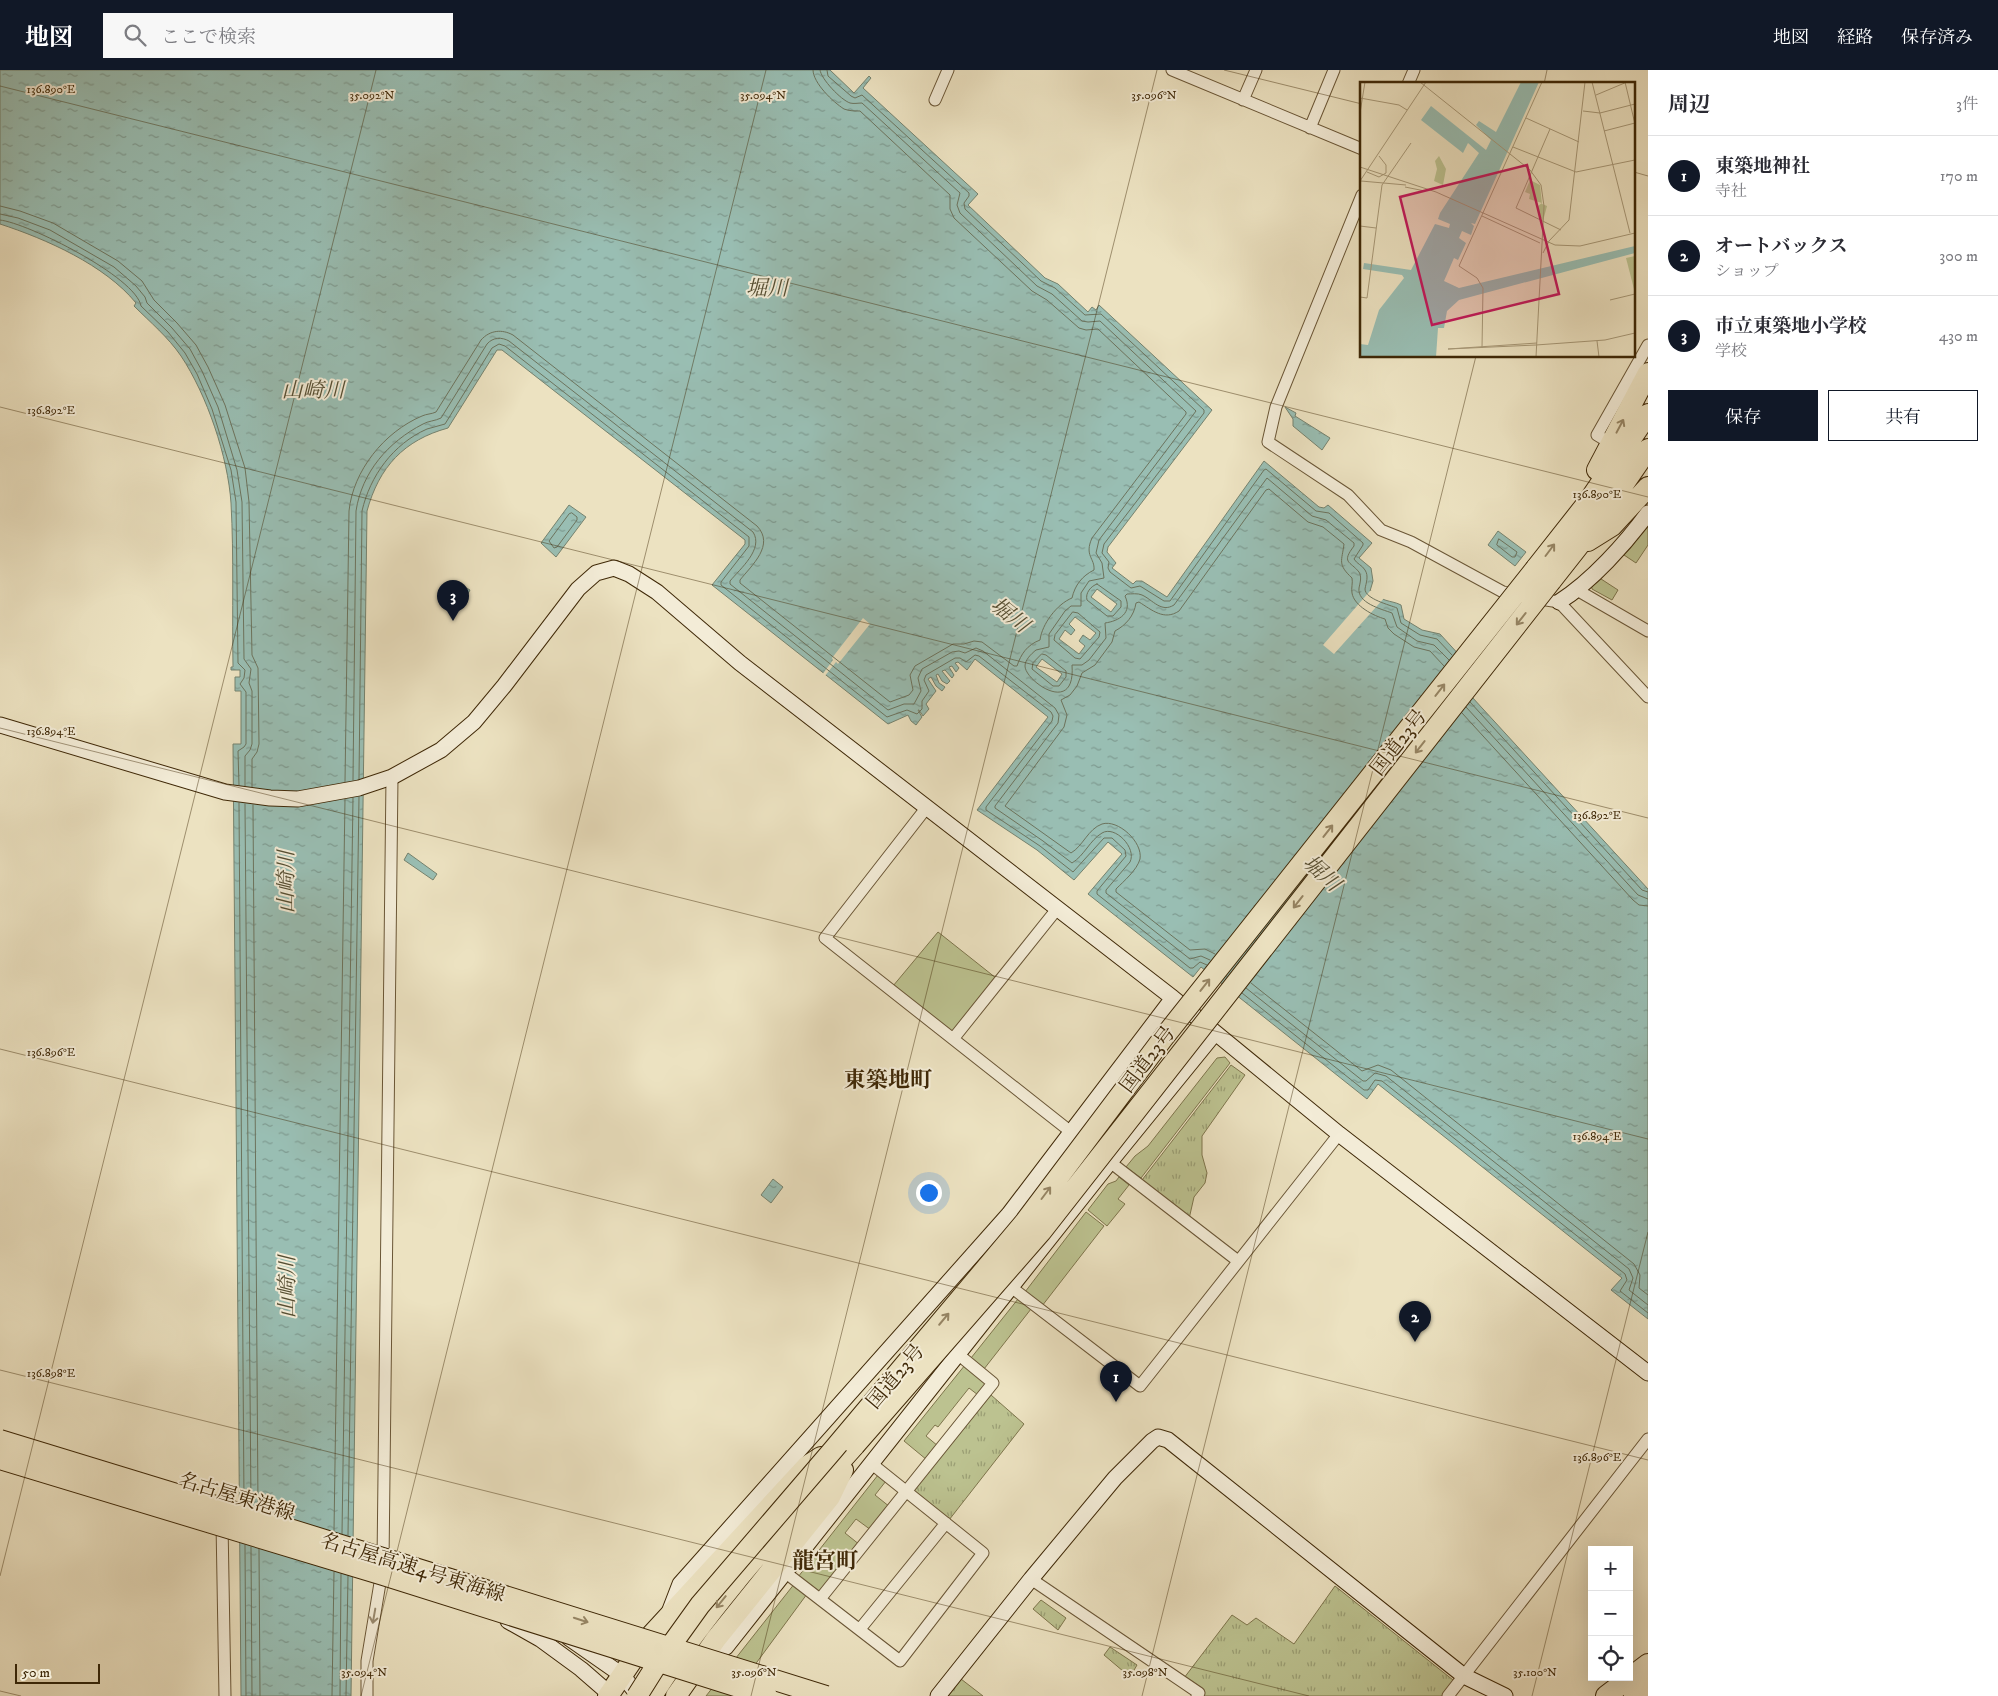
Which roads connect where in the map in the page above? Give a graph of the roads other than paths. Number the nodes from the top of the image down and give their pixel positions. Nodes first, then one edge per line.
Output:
1 (948, 70) edge
2 (1175, 70) edge
3 (1256, 70) edge
4 (1334, 70) edge
5 (1414, 70) edge
6 (1409, 82) edge
7 (935, 100) dead end
8 (1243, 100) junction
9 (1310, 128) junction
10 (1360, 148) edge
11 (1360, 200) edge
12 (1648, 345) edge
13 (1648, 373) edge
14 (1648, 414) edge
15 (1602, 438) dead end
16 (1648, 449) edge
17 (1648, 487) edge
18 (1648, 513) edge
19 (1564, 531) junction
20 (1576, 549) junction
21 (1544, 574) junction
22 (1577, 590) junction
23 (1559, 602) junction
24 (1648, 631) edge
25 (1648, 697) edge
26 (0, 725) edge
27 (392, 777) junction
28 (927, 807) junction
29 (1057, 909) junction
30 (1173, 998) junction
31 (1215, 1033) junction
32 (953, 1039) junction
33 (1073, 1129) junction
34 (1339, 1134) junction
35 (1112, 1159) junction
36 (1238, 1261) junction
37 (1011, 1288) junction
38 (959, 1355) junction
39 (1648, 1372) edge
40 (1648, 1439) edge
41 (0, 1441) edge
42 (855, 1445) junction
43 (833, 1450) junction
44 (0, 1452) edge
45 (0, 1459) edge
46 (872, 1464) junction
47 (906, 1492) junction
48 (228, 1520) junction
49 (946, 1523) junction
50 (378, 1565) junction
51 (786, 1572) junction
52 (1031, 1579) junction
53 (820, 1599) junction
54 (666, 1619) junction
55 (860, 1629) junction
56 (698, 1663) junction
57 (1648, 1664) edge
58 (1648, 1668) edge
59 (622, 1675) junction
60 (1464, 1676) junction
61 (1648, 1680) edge
62 (1648, 1685) edge
63 (610, 1695) edge
64 (225, 1696) edge
65 (367, 1696) edge
66 (638, 1696) edge
67 (652, 1696) edge
68 (676, 1696) edge
69 (767, 1696) edge
70 (826, 1696) edge
71 (938, 1696) edge
72 (1197, 1696) edge
73 (1448, 1696) edge
74 (1504, 1696) edge
75 (1606, 1696) edge
76 (1612, 1696) edge
77 (1627, 1696) edge
78 (1634, 1696) edge

1 - 7 street
2 - 8 street
3 - 8 street
4 - 9 street
5 - 6 street
8 - 9 street
9 - 10 street
11 - 23 street
12 - 15 street
19 -> 13 highway
14 - 19 highway, 国道23号
16 - 20 highway, 国道23号
17 - 20 highway
18 - 22 street
21 -> 19 highway, 国道23号
20 - 21 highway, 国道23号
21 -> 42 highway, 国道23号, bridge
43 -> 21 highway, 国道23号, bridge
22 - 23 street
22 - 24 street
23 - 25 street
26 - 27 street
27 - 28 street
27 - 50 street
28 - 29 street
28 - 32 street
29 - 30 street
29 - 32 street
30 - 31 street
30 - 33 street
31 - 34 street
31 - 35 street
32 - 33 street
33 - 35 street
33 - 54 street
34 - 36 street
34 - 39 street
35 - 36 street
35 - 37 street
36 - 37 street
37 - 38 street
38 - 46 street
38 - 47 street
40 - 60 street
41 - 48 street, 名古屋東港線
41 -> 70 highway, 名古屋高速4号東海線, bridge
42 - 56 highway
42 -> 67 highway, 国道23号, bridge
43 - 54 highway
43 - 66 highway, 国道23号, bridge
44 - 48 street, 名古屋東港線
45 - 69 highway, 名古屋高速4号東海線, bridge
46 - 47 street
46 - 51 street
47 - 49 street
47 - 53 street
48 - 50 street, 名古屋東港線
48 - 64 street
49 - 55 street
49 - 55 street
50 - 59 street, 名古屋東港線
50 - 63 street, 名古屋東港線
50 -> 65 street
51 - 53 street
51 - 56 street
52 - 60 street
52 - 71 street
52 - 72 street
53 - 55 street
54 - 59 highway
56 - 68 highway
57 - 75 highway
58 - 76 street
59 - 63 highway
59 - 66 street, 名古屋東港線
60 - 73 street
60 - 74 street
61 - 77 street
62 - 78 highway

